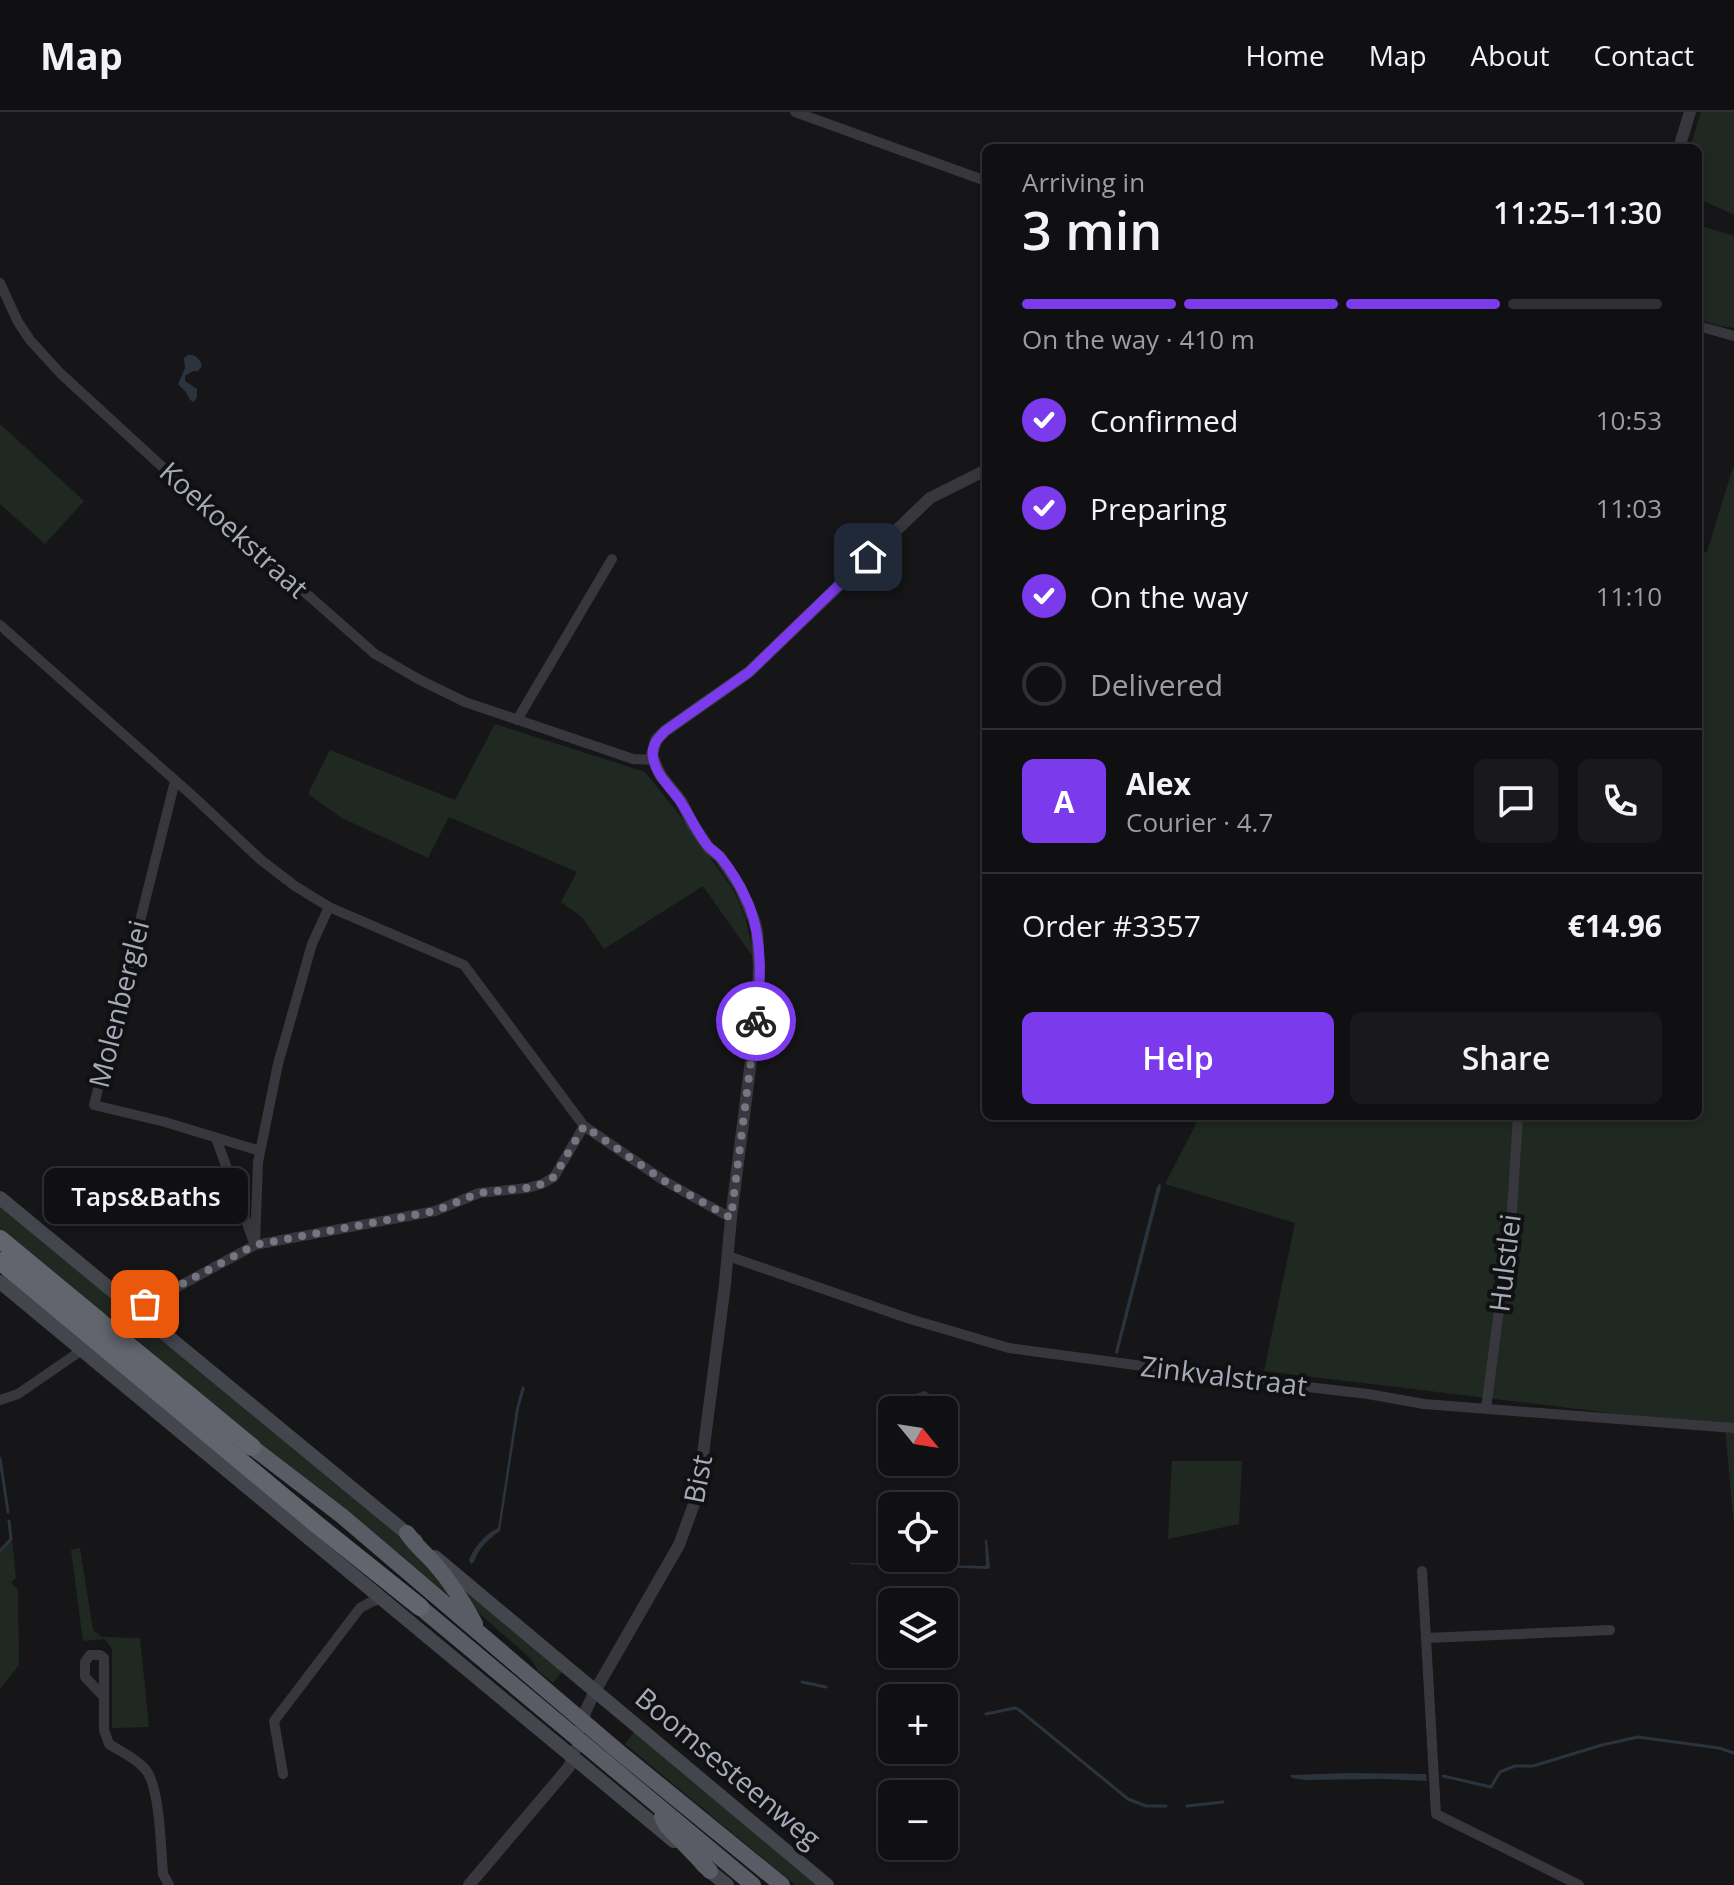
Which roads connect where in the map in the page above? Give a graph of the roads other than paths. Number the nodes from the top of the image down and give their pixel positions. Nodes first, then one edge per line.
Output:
1 (795, 112) edge
2 (1690, 112) edge
3 (1680, 144) edge
4 (982, 180) edge
5 (0, 283) edge
6 (1702, 327) edge
7 (1734, 336) edge
8 (982, 472) edge
9 (612, 559) dead end
10 (0, 625) edge
11 (517, 720) junction
12 (653, 760) junction
13 (175, 781) junction
14 (329, 907) junction
15 (1518, 1120) edge
16 (584, 1126) junction
17 (216, 1138) junction
18 (260, 1151) junction
19 (0, 1198) edge
20 (731, 1218) junction
21 (0, 1239) edge
22 (255, 1245) junction
23 (728, 1256) junction
24 (0, 1261) edge
25 (0, 1282) edge
26 (135, 1310) junction
27 (82, 1350) junction
28 (0, 1400) edge
29 (1486, 1409) junction
30 (1734, 1428) edge
31 (252, 1447) joint
32 (407, 1533) junction
33 (1422, 1571) dead end
34 (382, 1599) junction
35 (420, 1607) joint
36 (1610, 1630) dead end
37 (479, 1633) junction
38 (1426, 1638) junction
39 (598, 1686) junction
40 (104, 1697) dead end
41 (583, 1721) junction
42 (578, 1739) junction
43 (573, 1758) junction
44 (283, 1774) dead end
45 (653, 1802) junction
46 (710, 1871) junction
47 (169, 1885) edge
48 (469, 1885) edge
49 (727, 1885) edge
50 (753, 1885) edge
51 (782, 1885) edge
52 (827, 1885) edge
53 (1579, 1885) edge

1 - 4 street
2 - 3 street
5 - 11 street, Koekoekstraat
6 - 7 street
8 - 12 street
9 - 11 street
10 - 13 street
11 - 12 street, Koekoekstraat
12 - 20 street, Bist
13 - 14 street
13 - 17 street, Molenberglei
14 - 16 street
14 - 18 street
15 - 29 street, Hulstlei
16 - 20 street
16 - 22 street
17 - 18 street, Molenberglei
17 - 22 street
18 - 22 street
19 - 26 main road, Boomsesteenweg
20 - 23 street, Bist
21 - 31 highway
22 - 26 street
23 - 29 street, Zinkvalstraat
23 - 39 street, Bist
24 - 35 highway
25 - 27 main road
26 - 32 main road, Boomsesteenweg
27 - 28 street
27 - 34 main road
29 - 30 street, Zinkvalstraat
31 - 37 highway
32 - 37 highway
32 - 39 main road, Boomsesteenweg
33 - 38 street
34 - 43 main road
34 - 44 street
35 - 42 highway
36 - 38 street
37 - 41 highway
38 - 53 street
39 - 41 street, Bist
39 - 52 main road, Boomsesteenweg
40 - 47 street
41 - 42 street, Bist
41 - 51 highway
42 - 43 street, Bist
42 - 45 highway
43 - 46 main road
43 - 48 street
45 - 46 highway
45 - 50 highway
46 - 49 main road

